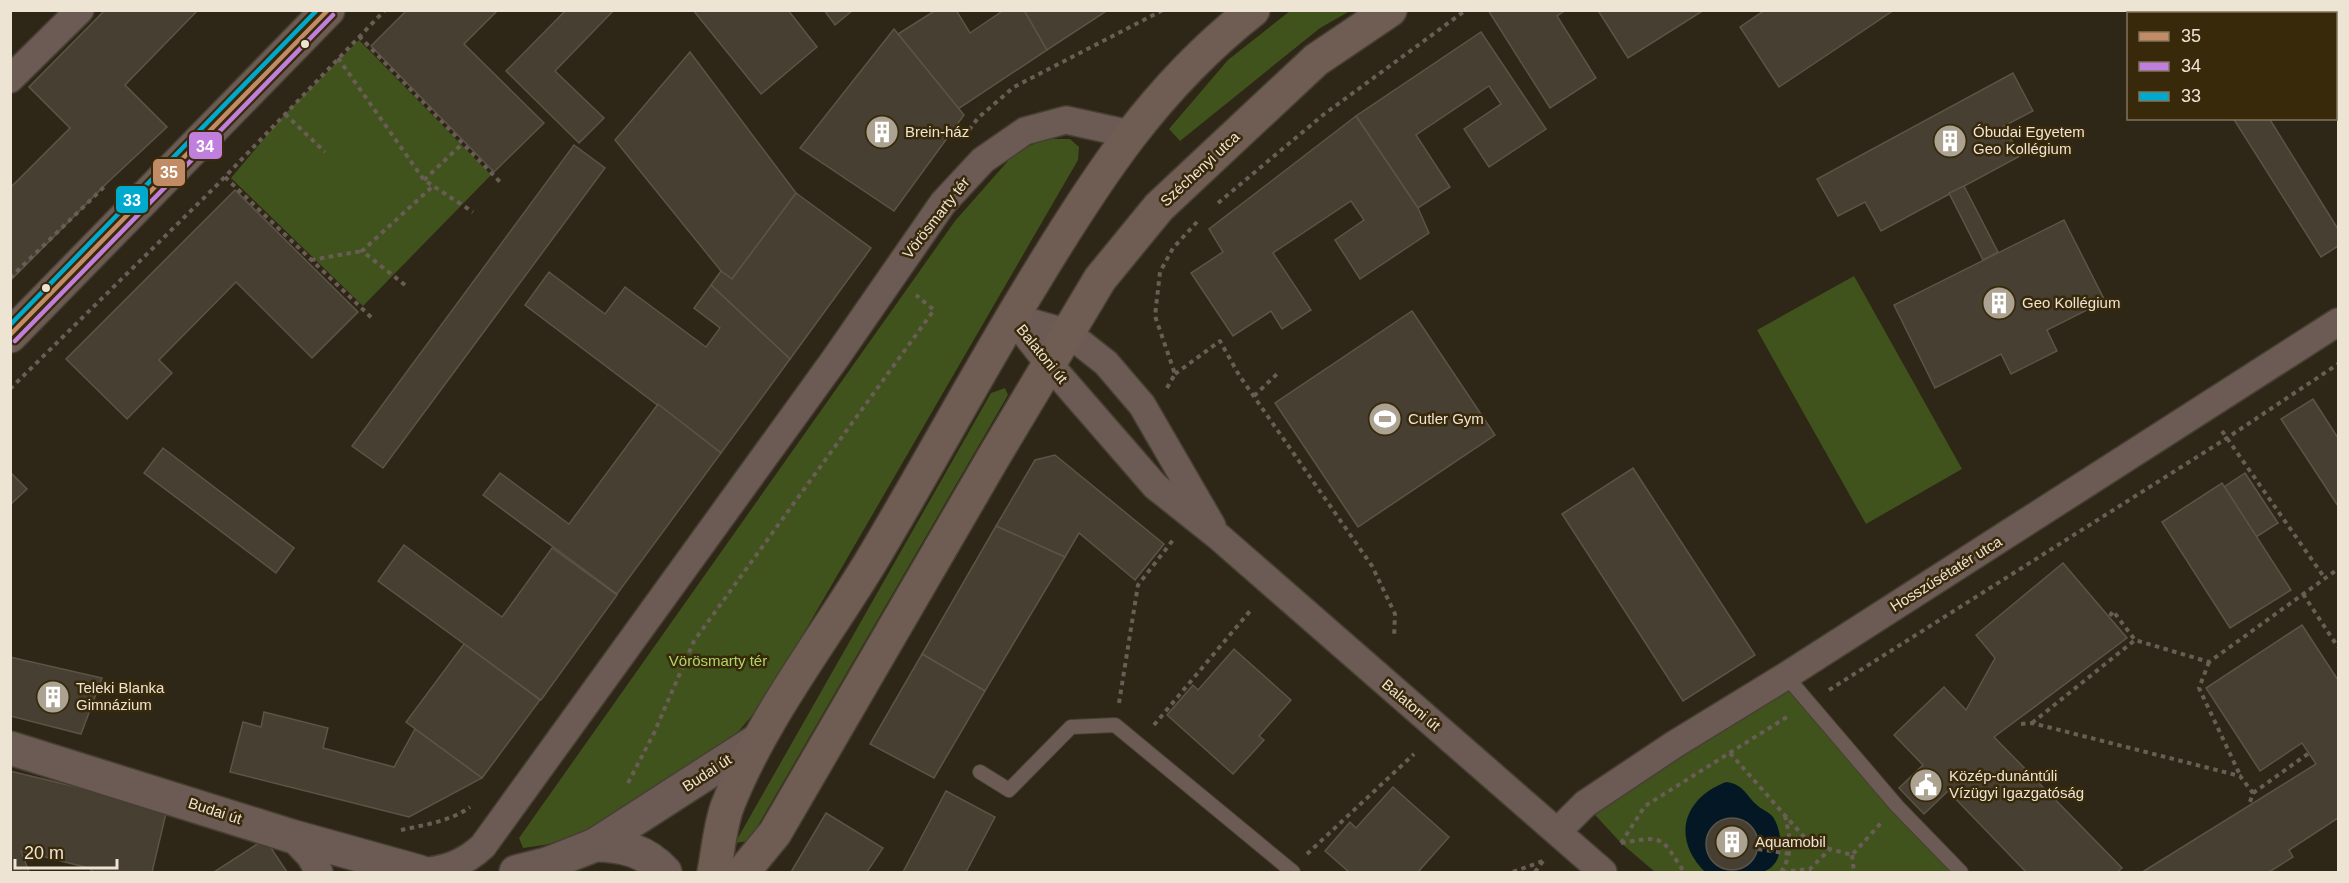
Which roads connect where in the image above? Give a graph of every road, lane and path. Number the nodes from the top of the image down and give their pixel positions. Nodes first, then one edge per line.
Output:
1 (80, 10) edge
2 (328, 10) edge
3 (385, 10) edge
4 (1390, 10) edge
5 (1466, 10) edge
6 (1246, 13) edge
7 (359, 36) junction
8 (338, 58) junction
9 (10, 80) edge
10 (285, 114) junction
11 (1130, 135) junction
12 (462, 144) junction
13 (325, 152) dead end
14 (225, 177) junction
15 (424, 180) junction
16 (501, 183) dead end
17 (432, 187) junction
18 (1214, 206) dead end
19 (473, 212) dead end
20 (1205, 213) dead end
21 (362, 251) junction
22 (311, 260) junction
23 (891, 276) junction
24 (405, 285) dead end
25 (1012, 317) junction
26 (374, 320) dead end
27 (2338, 322) edge
28 (1068, 333) junction
29 (10, 336) edge
30 (1049, 364) junction
31 (2338, 364) edge
32 (1175, 374) junction
33 (1277, 374) dead end
34 (10, 389) edge
35 (1166, 389) dead end
36 (1254, 396) junction
37 (2206, 408) junction
38 (2227, 438) junction
39 (1219, 537) junction
40 (1173, 540) dead end
41 (2338, 569) edge
42 (2324, 578) junction
43 (2302, 594) junction
44 (1250, 610) dead end
45 (2110, 616) dead end
46 (1394, 638) dead end
47 (2135, 640) junction
48 (2338, 647) edge
49 (2209, 662) junction
50 (1786, 676) junction
51 (1808, 704) junction
52 (2032, 723) junction
53 (2021, 724) dead end
54 (1115, 725) junction
55 (758, 740) junction
56 (1138, 744) junction
57 (10, 748) edge
58 (1730, 753) junction
59 (2309, 753) dead end
60 (1414, 754) dead end
61 (980, 772) dead end
62 (2240, 776) junction
63 (627, 784) dead end
64 (2253, 793) junction
65 (2249, 805) dead end
66 (1897, 806) junction
67 (1785, 815) junction
68 (1558, 831) junction
69 (291, 836) junction
70 (595, 845) junction
71 (1758, 849) dead end
72 (1830, 849) junction
73 (1790, 854) junction
74 (1852, 855) junction
75 (1810, 869) junction
76 (1291, 871) edge
77 (419, 872) edge
78 (319, 873) edge
79 (516, 873) edge
80 (665, 873) edge
81 (714, 873) edge
82 (743, 873) edge
83 (1513, 873) edge
84 (1535, 873) edge
85 (1603, 873) edge
86 (1684, 873) edge
87 (1781, 873) edge
88 (1815, 873) edge
89 (1854, 873) edge
90 (1960, 873) edge

1 - 9 street
2 - 29 street
3 - 7 path
4 - 28 main road, Széchenyi utca
5 - 18 path
6 - 11 main road
7 - 8 path
7 - 12 path
8 - 10 path
8 - 15 path
10 - 13 path
10 - 14 path
11 - 23 street, Vörösmarty tér
11 - 25 main road
12 - 15 path
12 - 16 path
14 - 22 path
14 - 34 path
15 - 17 path
17 - 19 path
17 - 21 path
20 - 32 path
21 - 22 path
21 - 24 path
22 - 26 path
23 - 63 path
23 - 77 street, Vörösmarty tér
25 - 28 street, Balatoni út
25 - 30 street, Balatoni út
25 - 55 main road
27 - 37 street, Hosszúsétatér utca
28 - 30 main road, Széchenyi utca
28 - 39 street, Balatoni út
30 - 39 street, Balatoni út
30 - 82 main road
31 - 38 path
32 - 35 path
32 - 36 path
33 - 36 path
36 - 46 path
37 - 38 path
37 - 50 street, Hosszúsétatér utca
38 - 42 path
38 - 51 path
39 - 68 street, Balatoni út
40 - 54 path
41 - 42 path
42 - 43 path
43 - 48 path
43 - 49 path
44 - 56 path
45 - 47 path
47 - 49 path
47 - 52 path
49 - 62 path
50 - 51 lane
50 - 68 street, Hosszúsétatér utca
51 - 58 path
51 - 66 lane
52 - 53 path
52 - 62 path
54 - 56 lane
54 - 61 lane
55 - 70 street, Budai út
55 - 81 main road
56 - 76 lane
57 - 69 street, Budai út
58 - 67 path
58 - 86 path
59 - 64 path
60 - 76 path
62 - 64 path
64 - 65 path
66 - 74 path
66 - 90 lane
67 - 72 path
67 - 73 path
68 - 85 street, Balatoni út
69 - 77 street, Budai út
69 - 78 street
70 - 79 street, Budai út
70 - 80 street, Budai út
71 - 73 path
72 - 74 path
72 - 75 path
73 - 87 path
74 - 89 path
75 - 87 path
75 - 88 path
83 - 84 path

